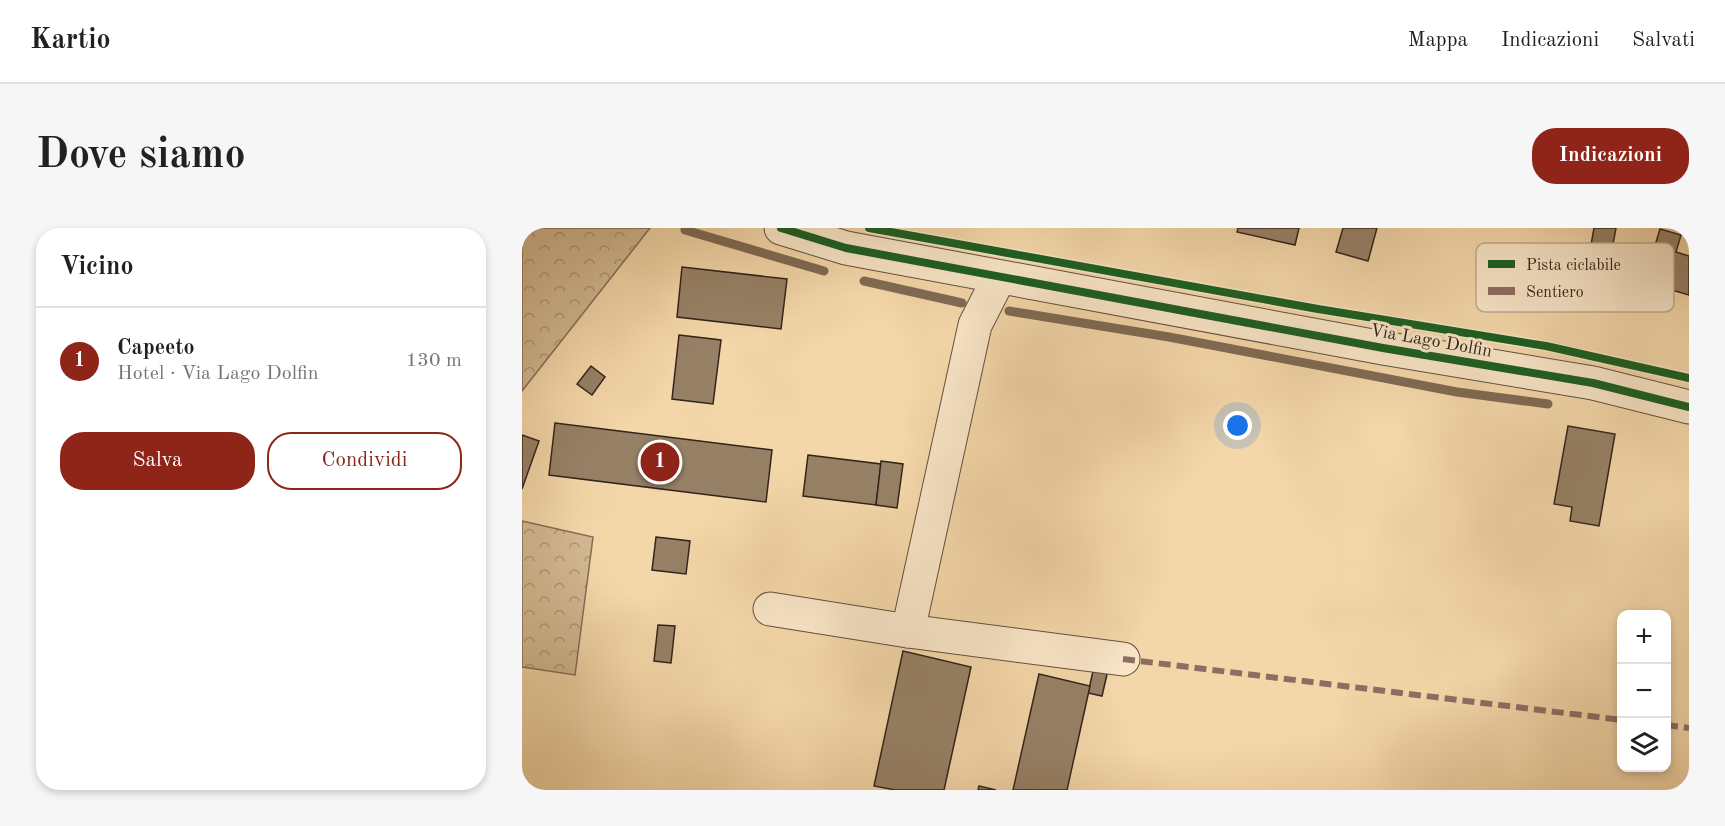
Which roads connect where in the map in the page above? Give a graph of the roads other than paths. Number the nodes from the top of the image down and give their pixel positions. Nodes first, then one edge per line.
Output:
1 (781, 228) edge
2 (999, 278) junction
3 (1689, 407) edge
4 (770, 609) dead end
5 (908, 631) junction
6 (1123, 659) dead end

1 - 2 street, Via Lago Dolfin
2 - 3 street, Via Lago Dolfin
2 - 5 street
4 - 5 street
5 - 6 street

